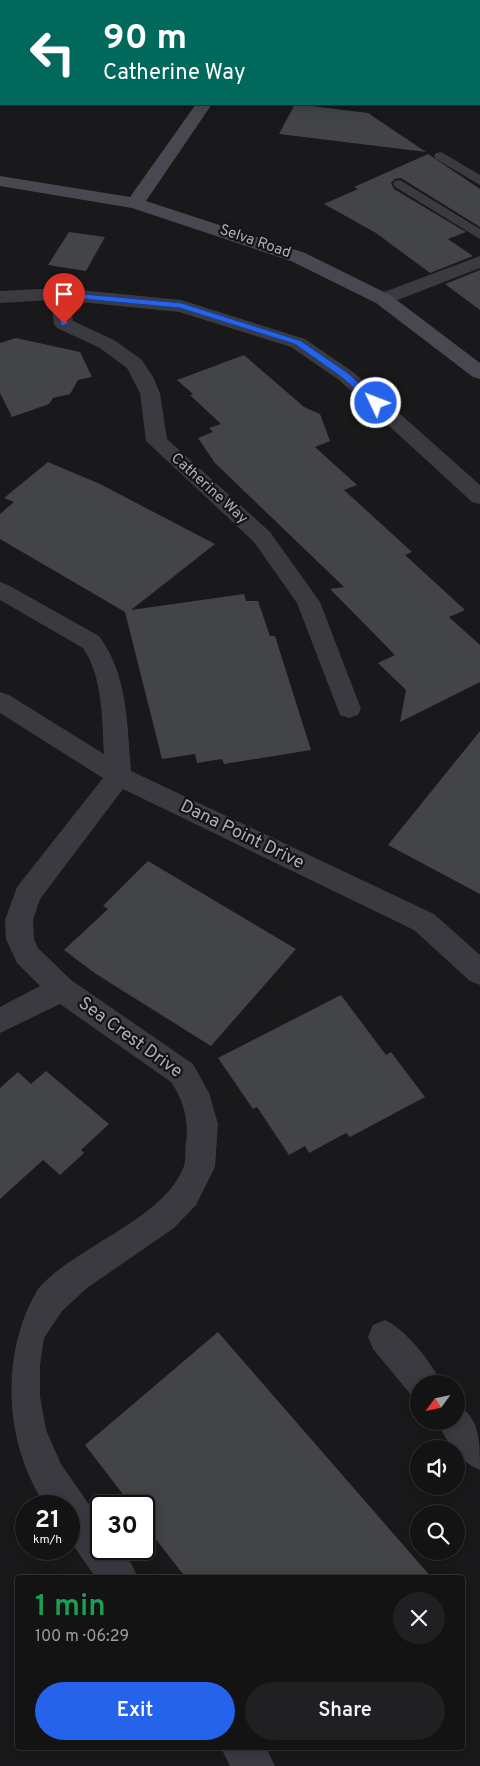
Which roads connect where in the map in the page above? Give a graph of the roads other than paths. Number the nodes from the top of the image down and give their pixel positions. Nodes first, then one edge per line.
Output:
1 (203, 105) edge
2 (441, 156) dead end
3 (0, 181) edge
4 (480, 181) edge
5 (400, 184) dead end
6 (134, 204) junction
7 (480, 235) edge
8 (480, 262) edge
9 (60, 294) junction
10 (0, 297) edge
11 (382, 299) junction
12 (480, 373) edge
13 (480, 497) edge
14 (0, 590) edge
15 (0, 701) edge
16 (349, 710) dead end
17 (119, 776) junction
18 (480, 973) edge
19 (61, 989) junction
20 (0, 1022) edge
21 (385, 1336) dead end
22 (417, 1375) edge
23 (462, 1430) edge
24 (480, 1452) edge
25 (60, 1495) edge
26 (80, 1524) edge
27 (117, 1575) edge
28 (243, 1750) edge
29 (255, 1766) edge

1 - 6 street
2 - 4 lane
3 - 6 street, Selva Road
5 - 7 lane
6 - 11 street, Selva Road
8 - 11 street
9 - 10 street
9 - 13 street
9 - 16 street, Catherine Way
11 - 12 street, Selva Road
14 - 17 street
15 - 17 street, Dana Point Drive
17 - 18 street, Dana Point Drive
17 - 19 street, Sea Crest Drive
19 - 20 street
19 - 25 street, Sea Crest Drive
21 - 22 street
23 - 24 street
26 - 27 street, Sea Crest Drive
28 - 29 street

